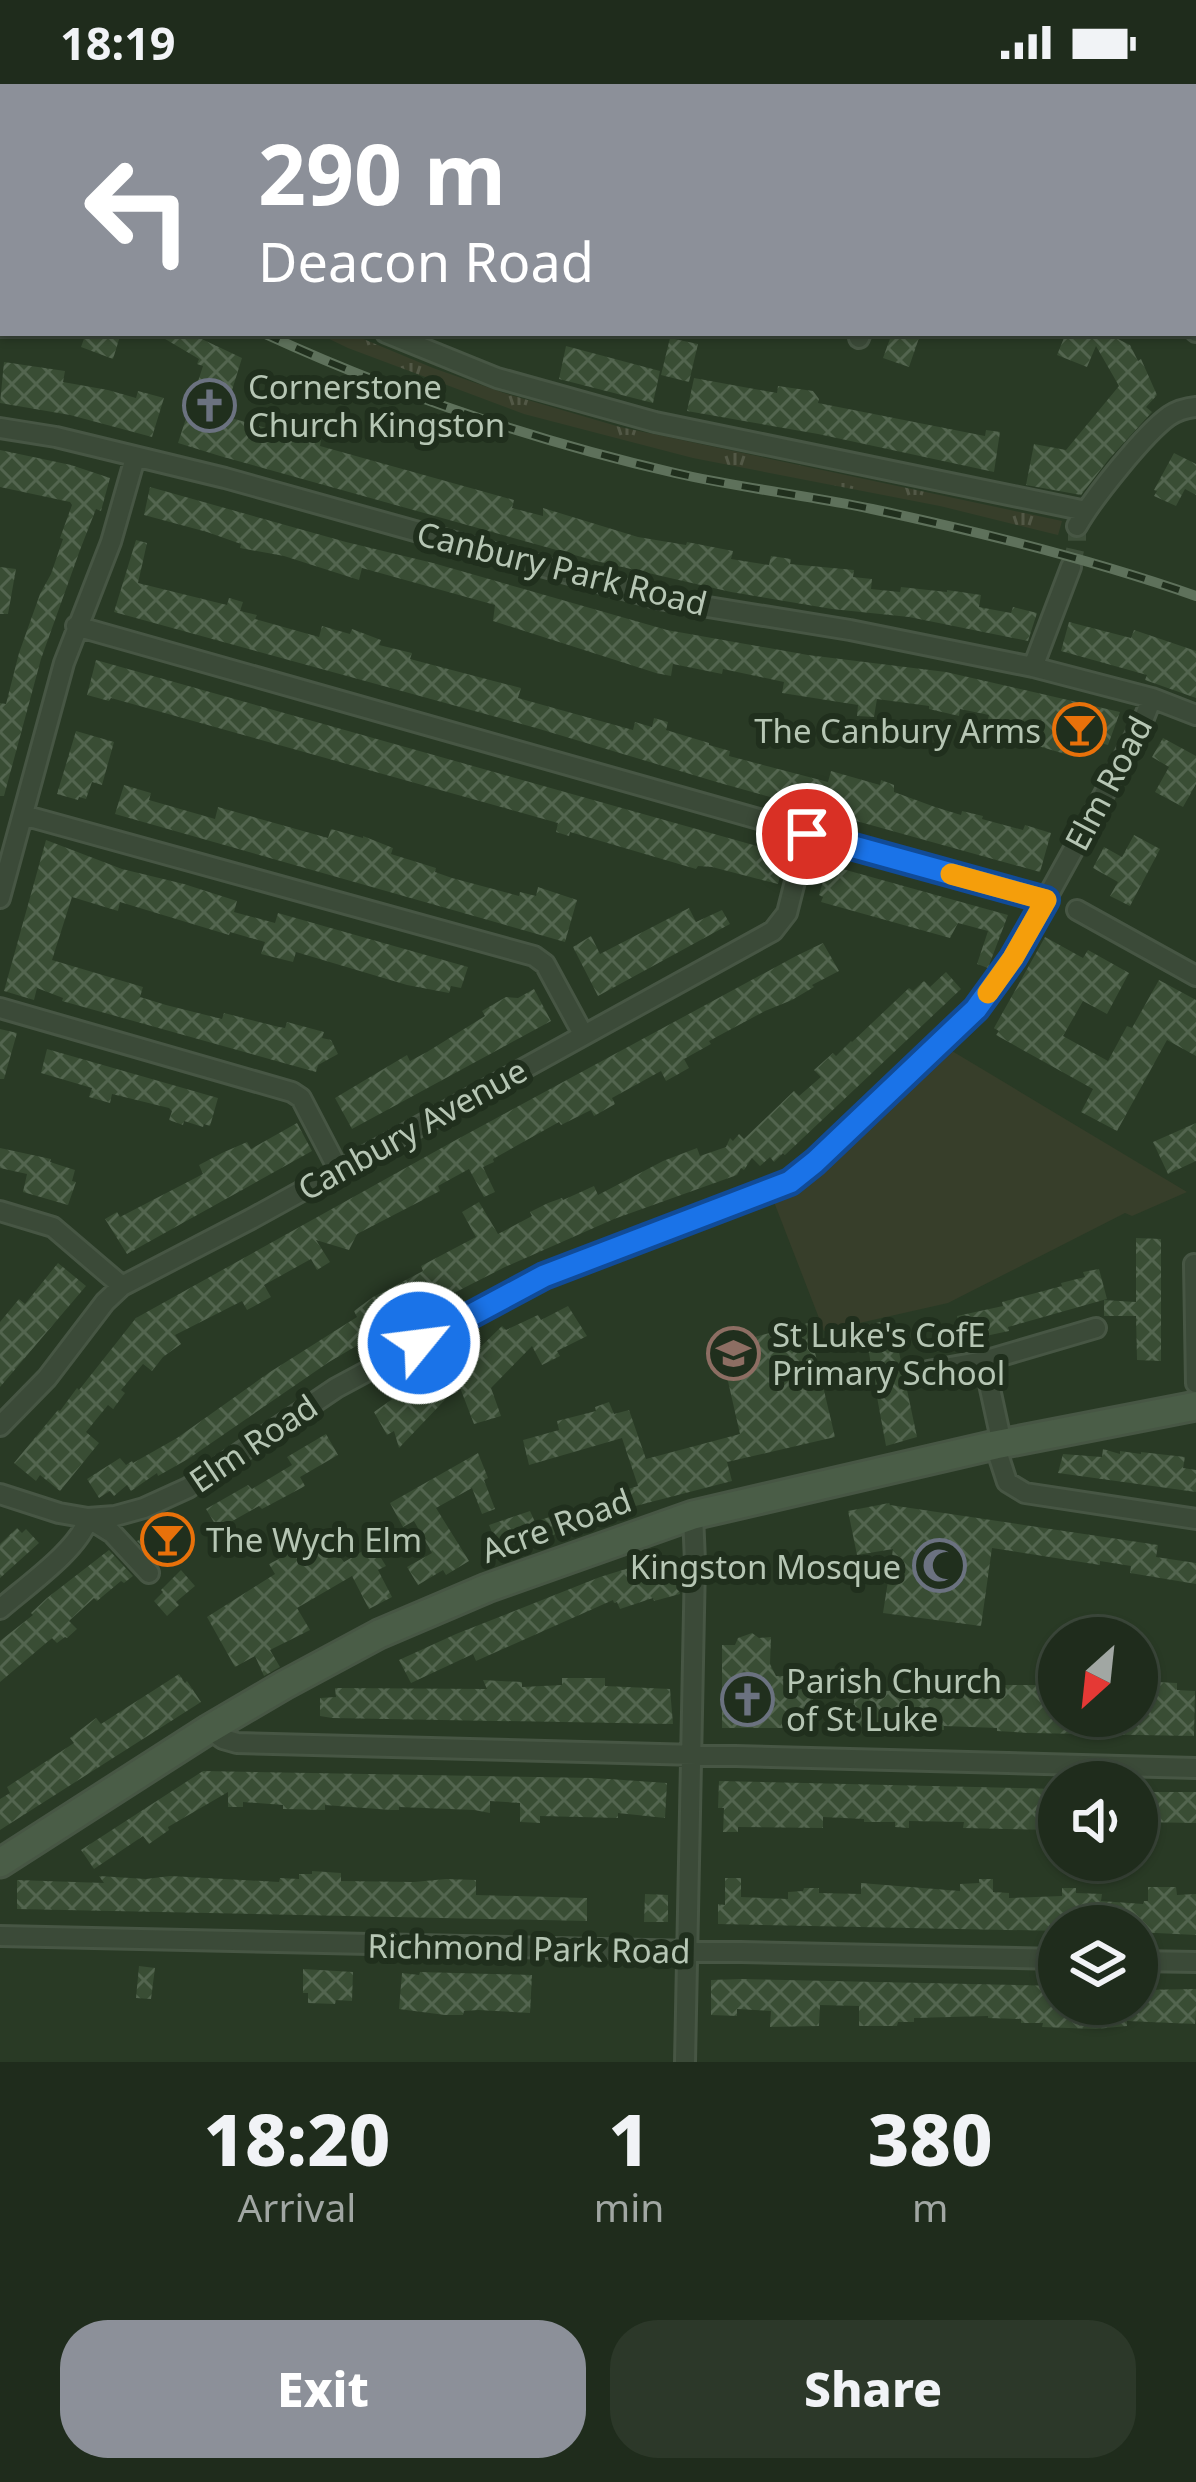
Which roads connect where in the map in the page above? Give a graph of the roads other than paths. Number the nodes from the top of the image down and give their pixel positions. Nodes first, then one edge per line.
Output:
1 (393, 336) edge
2 (1196, 407) edge
3 (0, 428) edge
4 (135, 458) junction
5 (1067, 576) tunnel mouth
6 (76, 626) junction
7 (1033, 667) junction
8 (1152, 698) junction
9 (1196, 715) edge
10 (23, 815) junction
11 (807, 834) junction
12 (0, 898) edge
13 (1046, 900) junction
14 (1077, 910) dead end
15 (1196, 976) edge
16 (0, 1008) edge
17 (583, 1034) junction
18 (338, 1169) junction
19 (0, 1211) edge
20 (1193, 1264) edge
21 (122, 1286) junction
22 (1096, 1328) dead end
23 (984, 1361) junction
24 (928, 1371) dead end
25 (1196, 1384) edge
26 (1196, 1406) edge
27 (0, 1426) edge
28 (999, 1444) junction
29 (0, 1494) edge
30 (693, 1515) junction
31 (88, 1518) junction
32 (1196, 1519) edge
33 (149, 1573) dead end
34 (0, 1609) edge
35 (209, 1729) junction
36 (691, 1754) junction
37 (1196, 1768) edge
38 (0, 1863) edge
39 (0, 1936) edge
40 (687, 1952) junction
41 (1038, 1959) edge
42 (1158, 1961) edge
43 (1196, 1962) edge
44 (685, 2062) edge

1 - 2 street
3 - 4 street, Canbury Park Road
4 - 6 street
4 - 7 street, Canbury Park Road
5 - 7 street
6 - 10 street
6 - 11 street
7 - 8 street, Canbury Park Road
8 - 9 street, Canbury Park Road
8 - 13 street, Elm Road
10 - 12 street
10 - 17 street
11 - 13 street
11 - 17 street, Canbury Avenue
13 - 31 street, Elm Road
14 - 15 street
16 - 18 street
17 - 18 street, Canbury Avenue
18 - 21 street, Canbury Avenue
19 - 21 street
20 - 25 street
21 - 27 street, Canbury Avenue
22 - 23 street
23 - 24 street
23 - 28 street
26 - 28 street, Acre Road
28 - 30 street, Acre Road
28 - 32 street
29 - 31 street, Elm Road
30 - 35 street, Acre Road
30 - 36 street
31 - 33 street
31 - 34 street
35 - 36 street
35 - 38 street, Acre Road
36 - 37 street
36 - 40 street
39 - 40 street, Richmond Park Road
40 - 41 street, Richmond Park Road
40 - 44 street
42 - 43 street

